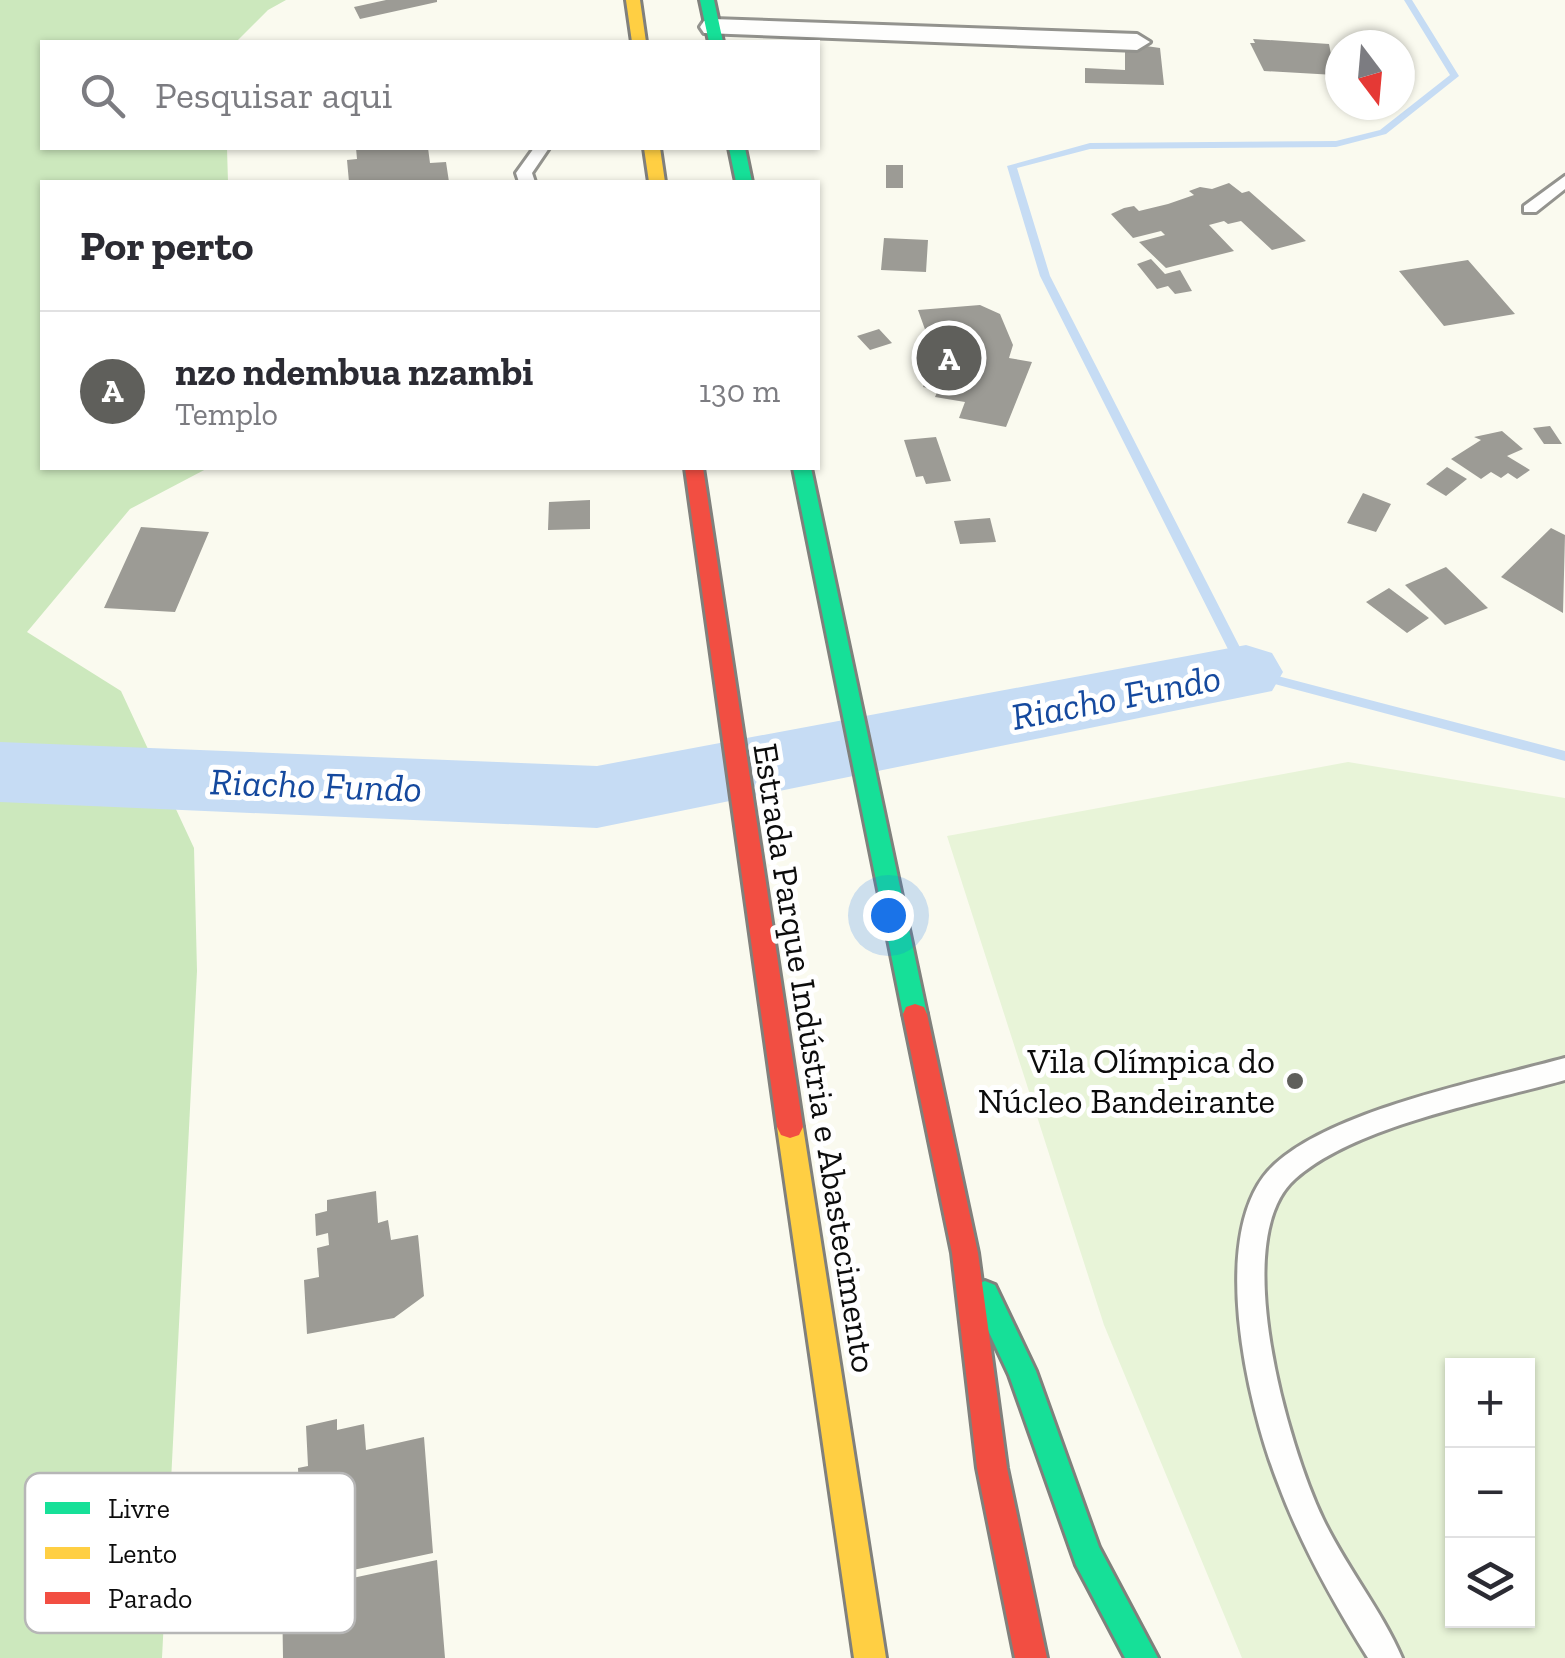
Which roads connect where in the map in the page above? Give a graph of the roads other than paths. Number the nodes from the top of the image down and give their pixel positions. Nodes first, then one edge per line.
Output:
1 (633, 0) edge
2 (712, 23) edge
3 (638, 40) edge
4 (1137, 42) dead end
5 (540, 150) edge
6 (652, 150) edge
7 (737, 150) edge
8 (526, 180) edge
9 (656, 180) edge
10 (744, 180) edge
11 (1565, 181) edge
12 (1530, 209) dead end
13 (694, 470) edge
14 (802, 470) edge
15 (1565, 1069) edge
16 (966, 1253) junction
17 (870, 1658) edge
18 (1030, 1658) edge
19 (1142, 1658) edge
20 (1386, 1658) edge

1 - 3 highway
2 - 4 street
5 - 8 lane
6 - 9 highway
7 - 10 highway
11 - 12 lane
13 - 17 highway, Estrada Parque Indústria e Abastecimento
14 - 16 highway
15 - 20 lane
16 - 18 highway
16 - 19 highway

